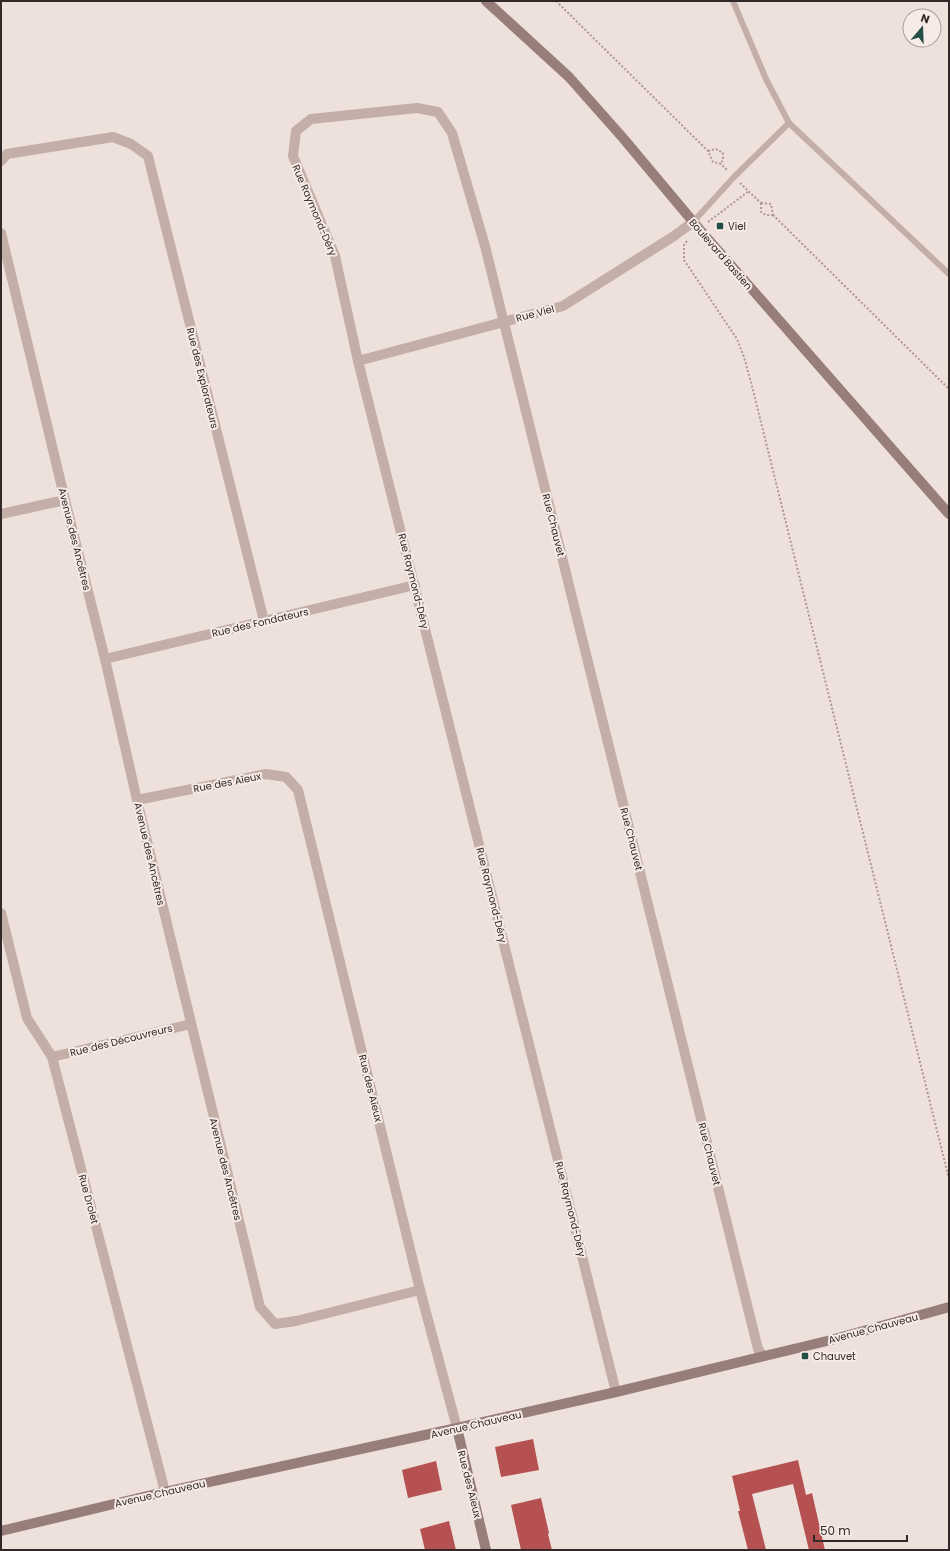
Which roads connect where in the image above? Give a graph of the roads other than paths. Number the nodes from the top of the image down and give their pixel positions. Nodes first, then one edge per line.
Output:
1 (486, 1) edge
2 (733, 1) edge
3 (789, 123) junction
4 (1, 161) edge
5 (696, 226) junction
6 (1, 233) edge
7 (949, 274) edge
8 (503, 322) junction
9 (358, 361) junction
10 (65, 500) junction
11 (1, 514) edge
12 (949, 514) edge
13 (415, 585) junction
14 (264, 621) junction
15 (105, 659) junction
16 (137, 800) junction
17 (1, 913) edge
18 (191, 1024) junction
19 (52, 1057) junction
20 (420, 1290) junction
21 (949, 1307) edge
22 (763, 1356) junction
23 (616, 1392) junction
24 (457, 1428) junction
25 (164, 1492) junction
26 (1, 1531) edge
27 (486, 1550) edge

1 - 5 main road, Boulevard Bastien
2 - 3 lane
3 - 5 lane
3 - 7 lane
4 - 14 street, Rue des Explorateurs
5 - 8 street, Rue Viel
5 - 12 main road, Boulevard Bastien
6 - 10 street, Avenue des Ancêtres
8 - 9 street, Rue Viel
8 - 9 street, Rue Raymond-Déry
8 - 22 street, Rue Chauvet
9 - 13 street, Rue Raymond-Déry
10 - 11 street
10 - 15 street, Avenue des Ancêtres
13 - 14 street, Rue des Fondateurs
13 - 23 street, Rue Raymond-Déry
14 - 15 street, Rue des Fondateurs
15 - 16 street, Avenue des Ancêtres
16 - 18 street, Avenue des Ancêtres
16 - 20 street, Rue des Aïeux
17 - 19 street, Rue Drolet
18 - 19 street, Rue des Découvreurs
18 - 20 street, Avenue des Ancêtres
19 - 25 street, Rue Drolet
20 - 24 street, Rue des Aïeux
21 - 22 main road, Avenue Chauveau
22 - 23 main road, Avenue Chauveau
23 - 24 main road, Avenue Chauveau
24 - 25 main road, Avenue Chauveau
24 - 27 main road, Rue des Aïeux
25 - 26 main road, Avenue Chauveau

